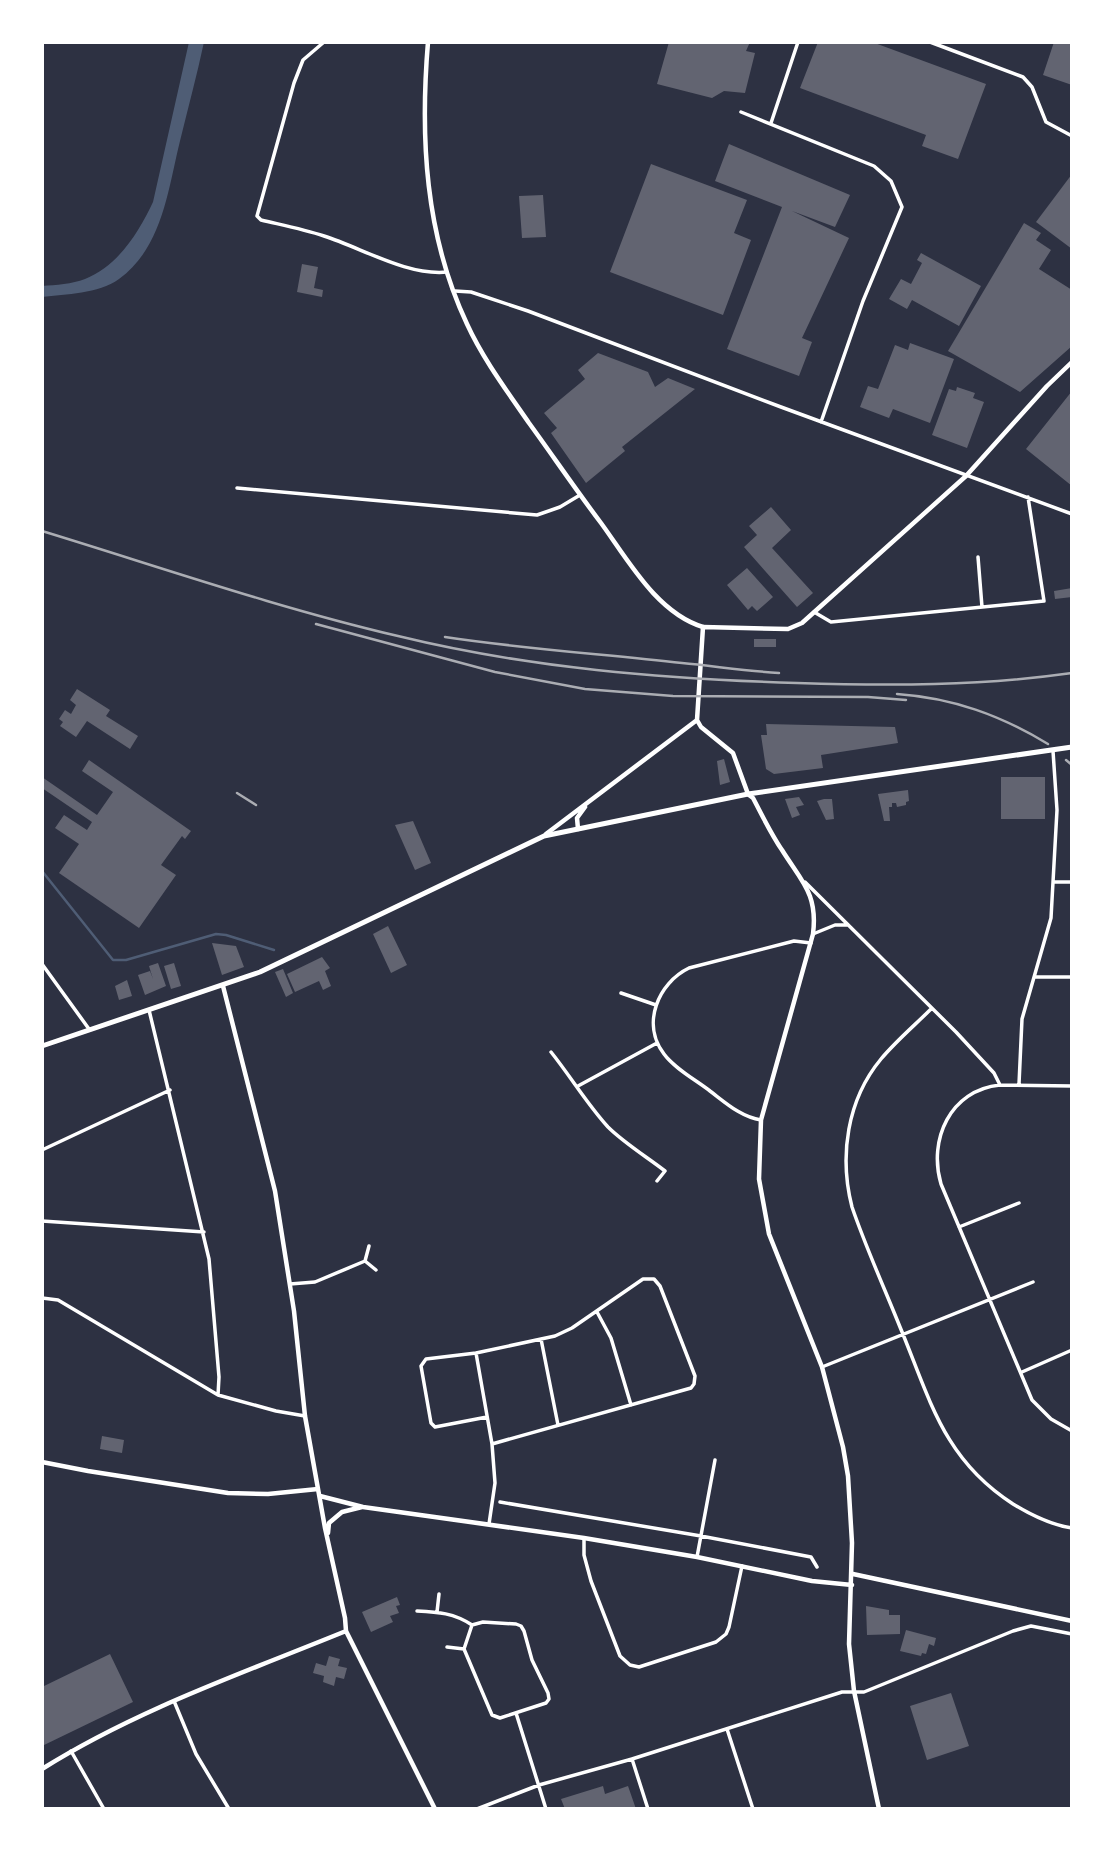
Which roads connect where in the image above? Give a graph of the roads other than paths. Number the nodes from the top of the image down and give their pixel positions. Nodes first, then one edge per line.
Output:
1 (324, 42) edge
2 (428, 42) edge
3 (798, 42) edge
4 (930, 42) edge
5 (741, 112) dead end
6 (771, 124) junction
7 (1072, 136) edge
8 (447, 272) junction
9 (455, 291) junction
10 (1072, 362) edge
11 (821, 422) junction
12 (966, 476) junction
13 (237, 488) dead end
14 (580, 495) junction
15 (1028, 497) junction
16 (1072, 514) edge
17 (978, 557) dead end
18 (982, 607) junction
19 (814, 612) junction
20 (704, 627) junction
21 (697, 720) junction
22 (1072, 747) edge
23 (1053, 750) junction
24 (748, 794) junction
25 (587, 804) junction
26 (578, 829) junction
27 (544, 836) junction
28 (805, 882) junction
29 (1053, 882) junction
30 (1072, 883) edge
31 (849, 926) junction
32 (813, 934) junction
33 (810, 943) junction
34 (42, 964) edge
35 (1034, 977) junction
36 (1072, 977) edge
37 (223, 986) junction
38 (621, 993) dead end
39 (656, 1005) junction
40 (931, 1009) junction
41 (149, 1010) junction
42 (89, 1029) junction
43 (657, 1043) junction
44 (42, 1046) edge
45 (551, 1052) dead end
46 (1019, 1084) junction
47 (1000, 1085) junction
48 (1072, 1086) edge
49 (578, 1087) junction
50 (170, 1090) junction
51 (761, 1120) junction
52 (42, 1150) edge
53 (657, 1181) dead end
54 (1019, 1203) dead end
55 (42, 1221) edge
56 (959, 1227) junction
57 (204, 1232) junction
58 (369, 1246) dead end
59 (365, 1261) junction
60 (376, 1270) dead end
61 (1033, 1282) dead end
62 (290, 1284) junction
63 (42, 1298) edge
64 (989, 1300) junction
65 (597, 1312) junction
66 (904, 1335) junction
67 (541, 1339) junction
68 (1072, 1350) edge
69 (475, 1353) junction
70 (822, 1367) junction
71 (1022, 1372) junction
72 (218, 1395) junction
73 (631, 1405) junction
74 (305, 1416) junction
75 (487, 1417) junction
76 (558, 1424) junction
77 (1072, 1431) edge
78 (492, 1444) junction
79 (715, 1460) dead end
80 (42, 1462) edge
81 (318, 1489) junction
82 (320, 1496) junction
83 (500, 1502) dead end
84 (363, 1507) junction
85 (489, 1526) junction
86 (1072, 1528) edge
87 (327, 1535) junction
88 (701, 1536) junction
89 (584, 1538) junction
90 (697, 1557) junction
91 (742, 1566) junction
92 (817, 1567) dead end
93 (853, 1574) junction
94 (852, 1585) junction
95 (439, 1594) dead end
96 (417, 1611) dead end
97 (437, 1612) junction
98 (1072, 1621) edge
99 (472, 1625) junction
100 (346, 1632) junction
101 (1072, 1634) edge
102 (447, 1647) dead end
103 (464, 1649) junction
104 (854, 1692) junction
105 (174, 1701) junction
106 (516, 1713) junction
107 (727, 1729) junction
108 (71, 1751) junction
109 (632, 1759) junction
110 (42, 1769) edge
111 (539, 1785) junction
112 (104, 1809) edge
113 (229, 1809) edge
114 (435, 1809) edge
115 (477, 1809) edge
116 (546, 1809) edge
117 (648, 1809) edge
118 (753, 1809) edge
119 (880, 1809) edge

1 - 8 street
2 - 8 street
3 - 6 street
4 - 7 street
5 - 6 street
6 - 11 street
8 - 9 street
9 - 11 street
9 - 14 street
10 - 12 street
11 - 12 street
12 - 15 street
12 - 19 street
13 - 14 street
14 - 20 street
15 - 16 street
15 - 18 street
17 - 18 street
18 - 19 street
19 - 20 street
20 - 21 street
21 - 24 street
21 - 25 street
22 - 23 highway
23 - 24 highway
23 - 29 street
24 - 26 highway
24 - 28 street
25 - 26 street
25 - 27 street
26 - 27 highway
27 - 37 highway
28 - 31 street
28 - 32 street
29 - 30 street
29 - 35 street
31 - 32 street
31 - 40 street
32 - 33 street
33 - 39 street
33 - 51 street
34 - 42 street
35 - 36 street
35 - 46 street
37 - 41 highway
37 - 62 street
38 - 39 street
39 - 43 street
40 - 47 street
40 - 66 street
41 - 42 highway
41 - 50 street
42 - 44 highway
43 - 49 street
43 - 51 street
45 - 49 street
46 - 47 street
46 - 48 street
47 - 56 street
49 - 53 street
50 - 52 street
50 - 57 street
51 - 70 street
54 - 56 street
55 - 57 street
56 - 64 street
57 - 72 street
58 - 59 street
59 - 60 street
59 - 62 street
61 - 64 street
62 - 74 street
63 - 72 street
64 - 66 street
64 - 71 street
65 - 67 street
65 - 73 street
65 - 73 street
66 - 70 street
66 - 86 street
67 - 69 street
67 - 76 street
68 - 71 street
69 - 75 street
69 - 75 street
70 - 93 street
71 - 77 street
72 - 74 street
73 - 76 street
74 - 81 street
75 - 78 street
76 - 78 street
78 - 85 street
79 - 88 street
80 - 81 street
81 - 82 street
82 - 84 street
82 - 87 street
83 - 88 street
84 - 85 street
84 - 87 street
85 - 89 street
87 - 100 street
88 - 90 street
88 - 92 street
89 - 90 street
89 - 91 street
90 - 91 street
91 - 94 street
93 - 94 street
93 - 98 street
94 - 104 street
95 - 97 street
96 - 97 street
97 - 99 street
99 - 103 street
99 - 106 street
100 - 105 street
100 - 114 street
101 - 104 street
102 - 103 street
103 - 106 street
104 - 107 street
104 - 119 street
105 - 108 street
105 - 113 street
106 - 111 street
107 - 109 street
107 - 118 street
108 - 110 street
108 - 112 street
109 - 111 street
109 - 117 street
111 - 115 street
111 - 116 street

